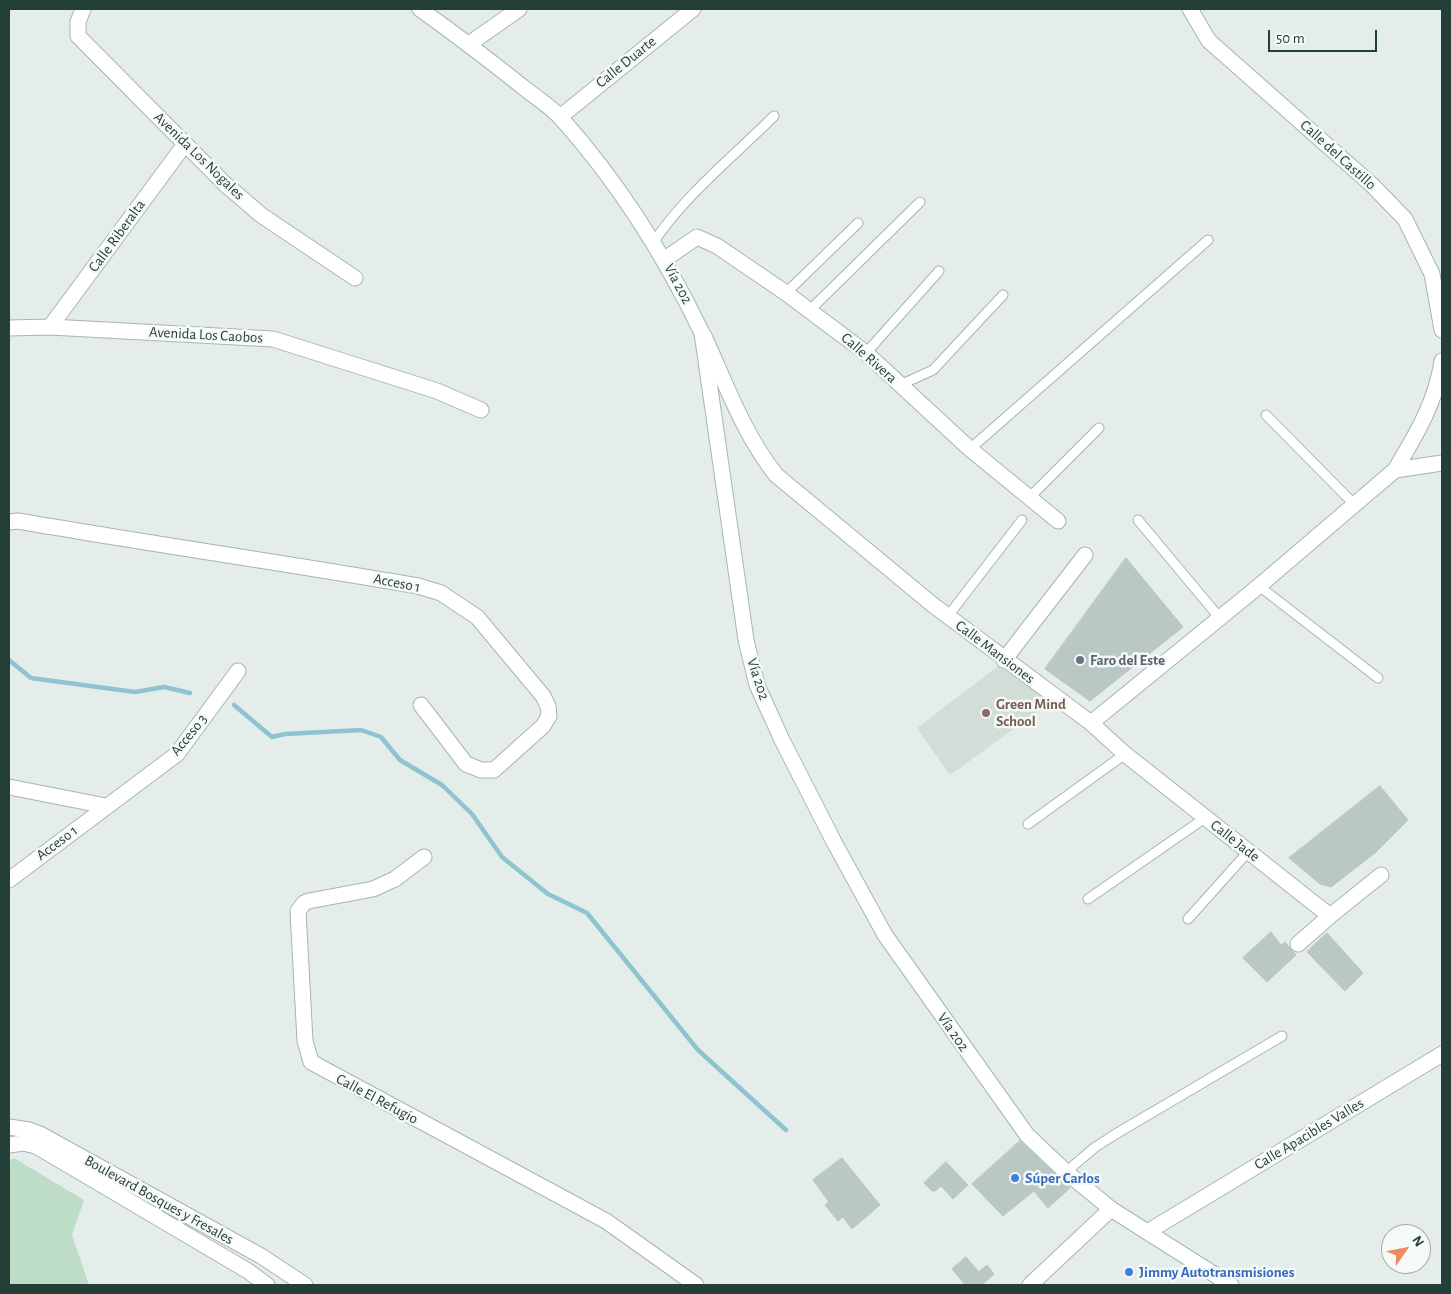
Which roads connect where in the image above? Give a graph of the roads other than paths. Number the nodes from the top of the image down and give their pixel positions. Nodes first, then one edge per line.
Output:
1 (83, 9) edge
2 (420, 9) edge
3 (519, 9) edge
4 (694, 9) edge
5 (1190, 9) edge
6 (469, 44) junction
7 (774, 116) dead end
8 (560, 117) junction
9 (185, 144) junction
10 (920, 202) dead end
11 (858, 223) dead end
12 (1208, 240) dead end
13 (654, 243) junction
14 (665, 260) junction
15 (939, 271) dead end
16 (355, 278) dead end
17 (786, 293) junction
18 (1003, 295) dead end
19 (810, 310) junction
20 (50, 327) junction
21 (9, 328) edge
22 (1442, 330) edge
23 (702, 333) junction
24 (866, 353) junction
25 (1442, 361) edge
26 (900, 385) junction
27 (1438, 406) edge
28 (481, 410) dead end
29 (1266, 415) dead end
30 (1100, 428) dead end
31 (970, 449) junction
32 (1442, 463) edge
33 (1395, 470) junction
34 (1029, 498) junction
35 (1354, 504) junction
36 (1022, 520) dead end
37 (1138, 520) dead end
38 (1058, 521) dead end
39 (9, 522) edge
40 (1084, 555) dead end
41 (1259, 586) junction
42 (948, 616) junction
43 (1219, 617) junction
44 (1004, 660) junction
45 (238, 672) dead end
46 (1378, 678) dead end
47 (421, 705) dead end
48 (1091, 723) junction
49 (1125, 754) junction
50 (9, 787) edge
51 (106, 806) junction
52 (1205, 818) junction
53 (1028, 824) dead end
54 (1248, 852) junction
55 (424, 857) dead end
56 (1381, 875) dead end
57 (9, 880) edge
58 (1088, 899) dead end
59 (1330, 916) junction
60 (1188, 919) dead end
61 (1298, 944) dead end
62 (1282, 1036) dead end
63 (1442, 1054) edge
64 (9, 1127) edge
65 (9, 1145) edge
66 (1066, 1172) junction
67 (1111, 1209) junction
68 (1149, 1231) junction
69 (1041, 1282) edge
70 (267, 1285) edge
71 (305, 1285) edge
72 (696, 1285) edge
73 (1231, 1285) edge

1 - 9 street, Avenida Los Nogales
2 - 6 street, Vía 202
3 - 6 street
4 - 8 street, Calle Duarte
5 - 22 street, Calle del Castillo
6 - 8 street, Vía 202
7 - 13 lane
8 - 13 street, Vía 202
9 - 16 street, Avenida Los Nogales
9 - 20 street, Calle Riberalta
10 - 19 lane
11 - 17 lane
12 - 31 lane
13 - 14 street, Vía 202
14 - 17 street, Calle Rivera
14 - 23 street, Vía 202
15 - 24 lane
17 - 19 street, Calle Rivera
18 - 26 lane
19 - 24 street, Calle Rivera
20 - 21 street, Avenida Los Caobos
20 - 28 street, Avenida Los Caobos
23 - 42 street, Calle Mansiones
23 - 66 street, Vía 202
24 - 26 street, Calle Rivera
25 - 27 street
26 - 31 street, Calle Rivera
27 - 33 street
29 - 35 lane
30 - 34 lane
31 - 34 street, Calle Rivera
32 - 33 street
33 - 35 street
34 - 38 street, Calle Rivera
35 - 41 street
36 - 42 lane
37 - 43 lane
39 - 47 street, Acceso 1
40 - 44 street
41 - 43 street
41 - 46 lane
42 - 44 street, Calle Mansiones
43 - 48 street
44 - 48 street, Calle Mansiones
45 - 51 street, Acceso 3
48 - 49 street, Calle Jade
49 - 52 street, Calle Jade
49 - 53 lane
50 - 51 street
51 - 57 street, Acceso 1
52 - 54 street, Calle Jade
52 - 58 lane
54 - 59 street, Calle Jade
54 - 60 lane
55 - 72 street, Calle El Refugio
56 - 59 street
59 - 61 street
62 - 66 lane
63 - 68 street, Calle Apacibles Valles
64 - 71 street, Boulevard Bosques y Fresales
65 - 70 street, Boulevard Bosques y Fresales
66 - 67 street, Vía 202
67 - 68 street, Vía 202
67 - 69 street
68 - 73 street, Vía 202

